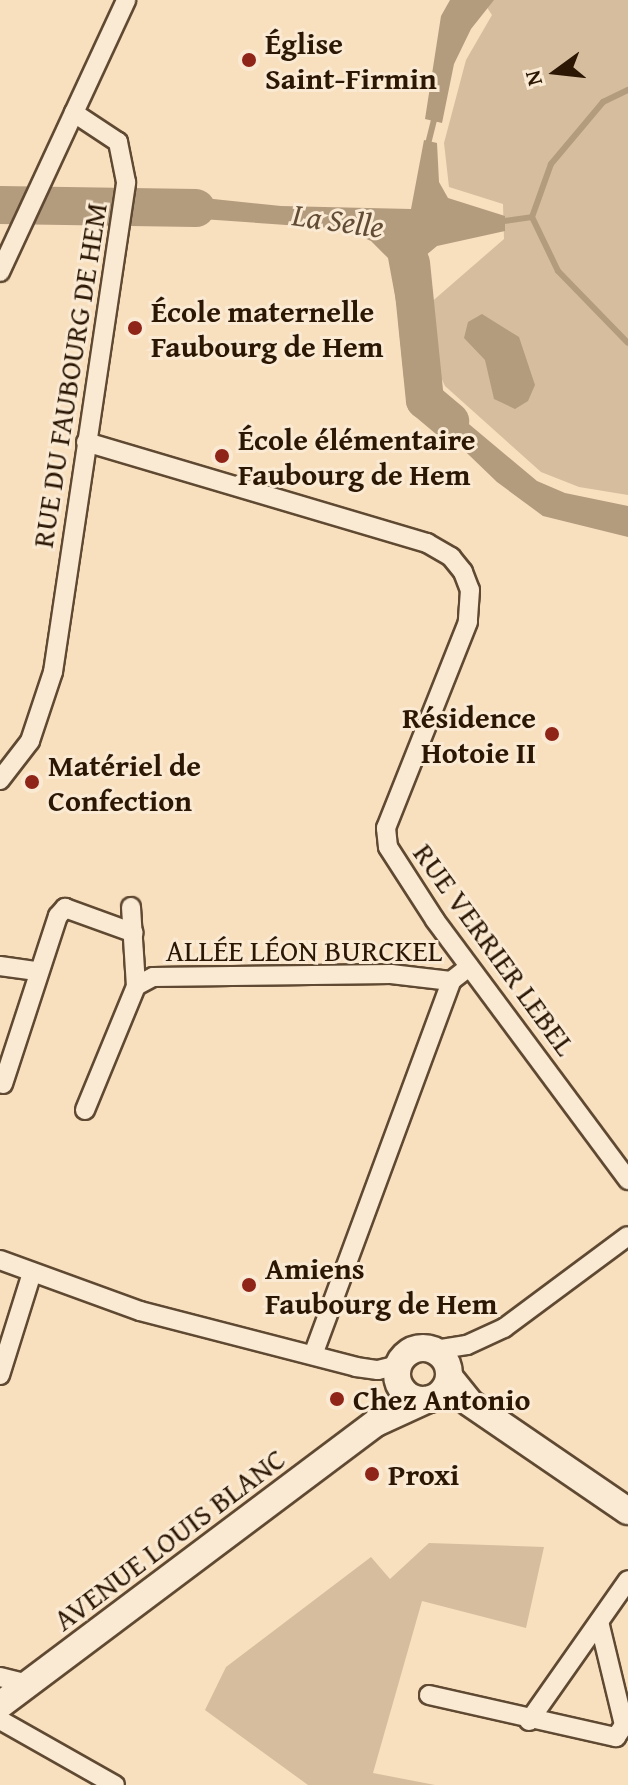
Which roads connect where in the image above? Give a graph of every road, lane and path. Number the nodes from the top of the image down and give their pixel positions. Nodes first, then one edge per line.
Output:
1 (126, 0) edge
2 (74, 113) junction
3 (0, 272) edge
4 (86, 442) junction
5 (0, 780) edge
6 (131, 907) dead end
7 (134, 933) junction
8 (0, 966) edge
9 (469, 967) junction
10 (37, 971) junction
11 (451, 981) junction
12 (136, 986) junction
13 (3, 1084) dead end
14 (85, 1110) dead end
15 (628, 1180) edge
16 (628, 1236) edge
17 (0, 1260) edge
18 (32, 1273) junction
19 (313, 1355) junction
20 (398, 1374) junction
21 (0, 1375) edge
22 (440, 1378) junction
23 (376, 1423) junction
24 (628, 1511) edge
25 (628, 1580) edge
26 (599, 1622) junction
27 (0, 1677) edge
28 (29, 1684) junction
29 (429, 1695) dead end
30 (0, 1705) edge
31 (0, 1720) edge
32 (529, 1721) junction
33 (115, 1785) edge

1 - 2 street
2 - 3 street
2 - 4 street, RUE DU FAUBOURG DE HEM
4 - 5 street, RUE DU FAUBOURG DE HEM
4 - 9 street, RUE VERRIER LEBEL
6 - 7 street, ALLÉE LÉON BURCKEL
7 - 10 street
7 - 12 street, ALLÉE LÉON BURCKEL
8 - 10 street
9 - 11 street, ALLÉE LÉON BURCKEL
9 - 15 street, RUE VERRIER LEBEL
10 - 13 street
11 - 12 street, ALLÉE LÉON BURCKEL
11 - 19 street
12 - 14 street, ALLÉE LÉON BURCKEL
16 - 22 street, AVENUE LOUIS BLANC
17 - 18 street
18 - 19 street
18 - 21 street
19 - 20 street
20 - 22 street
20 - 22 street
20 - 23 street, AVENUE LOUIS BLANC
22 - 23 street, AVENUE LOUIS BLANC
22 - 24 street
23 - 28 street, AVENUE LOUIS BLANC
25 - 26 street
26 - 32 street
26 - 32 street
27 - 28 street
28 - 30 street, AVENUE LOUIS BLANC
29 - 32 street
31 - 33 street

